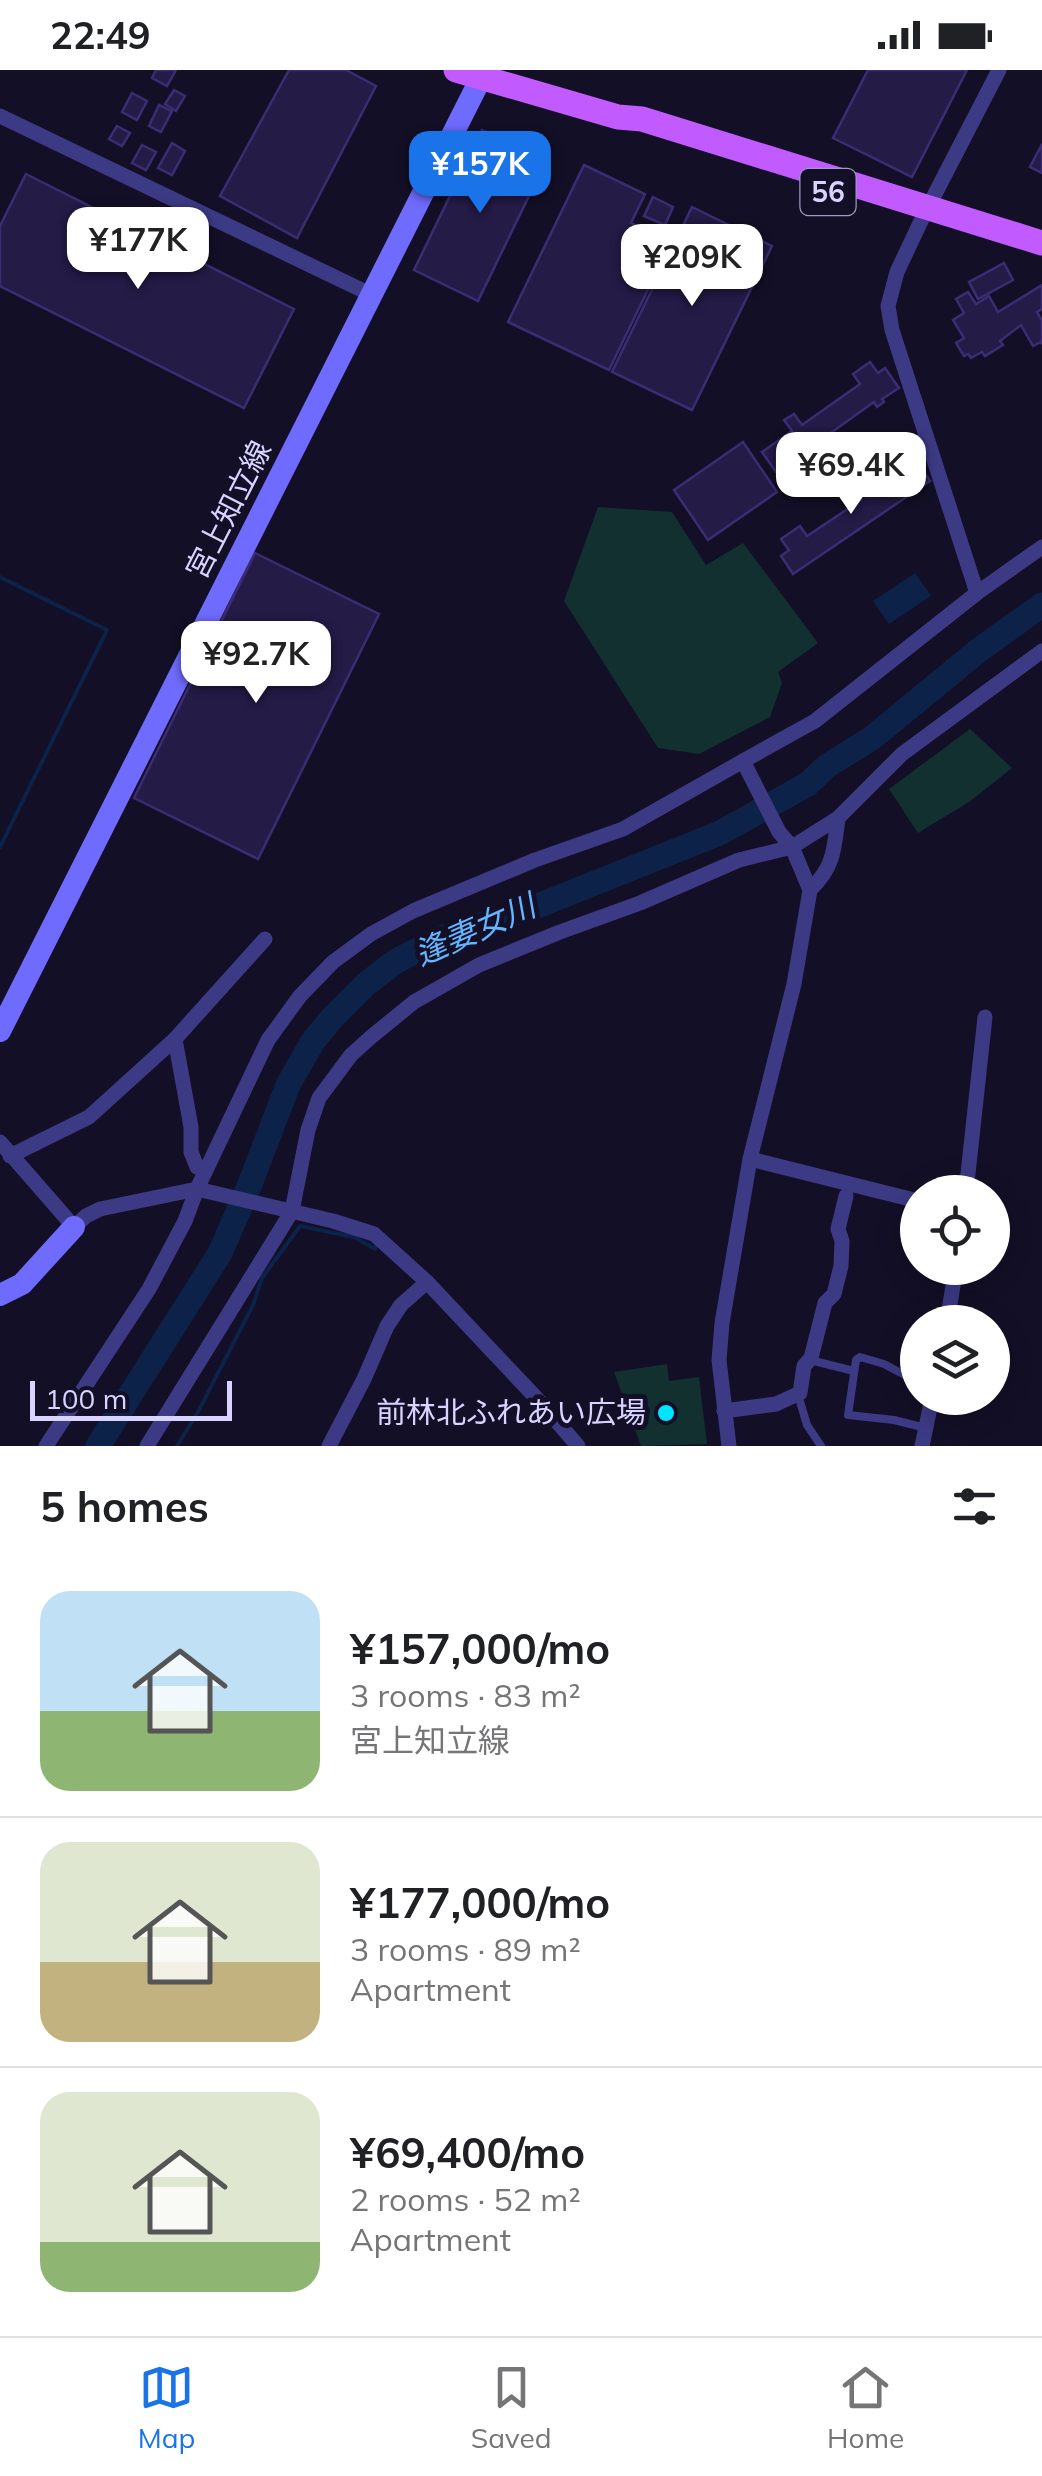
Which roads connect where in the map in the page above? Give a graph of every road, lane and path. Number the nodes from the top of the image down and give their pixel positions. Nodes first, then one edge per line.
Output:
1 (456, 70) edge
2 (999, 70) edge
3 (483, 74) edge
4 (0, 116) edge
5 (925, 214) junction
6 (1042, 243) edge
7 (1042, 260) edge
8 (370, 294) junction
9 (1042, 547) edge
10 (978, 593) junction
11 (1042, 651) edge
12 (745, 766) junction
13 (838, 818) junction
14 (792, 846) junction
15 (810, 890) junction
16 (265, 940) dead end
17 (985, 1017) dead end
18 (0, 1031) edge
19 (175, 1039) junction
20 (0, 1142) edge
21 (10, 1156) junction
22 (750, 1159) junction
23 (206, 1169) junction
24 (968, 1175) edge
25 (202, 1190) junction
26 (846, 1196) dead end
27 (900, 1196) edge
28 (288, 1210) junction
29 (74, 1227) junction
30 (427, 1282) junction
31 (0, 1295) edge
32 (810, 1359) junction
33 (854, 1371) junction
34 (900, 1372) edge
35 (798, 1394) junction
36 (724, 1411) junction
37 (929, 1415) edge
38 (926, 1428) junction
39 (46, 1446) edge
40 (147, 1446) edge
41 (328, 1446) edge
42 (578, 1446) edge
43 (729, 1446) edge
44 (822, 1446) edge
45 (922, 1446) edge

1 - 3 main road, 56
2 - 5 street
3 - 5 main road, 56
3 - 8 main road, 宮上知立線
4 - 8 street
5 - 6 main road, 56
5 - 7 main road, 56
5 - 10 street
8 - 18 main road, 宮上知立線
9 - 10 street
10 - 12 street
11 - 13 street
12 - 14 street
12 - 23 street
13 - 14 street
13 - 15 street
14 - 15 street
14 - 28 street
15 - 22 street
16 - 19 street
17 - 24 street
19 - 21 street
19 - 23 street
20 - 21 street
21 - 29 street
22 - 27 street
22 - 36 street
23 - 25 street
25 - 28 street
25 - 29 street
25 - 39 street
26 - 32 street
28 - 30 street
28 - 40 street
29 - 31 main road
30 - 41 street
30 - 42 street
32 - 33 lane
32 - 35 street
33 - 34 lane
33 - 38 lane
35 - 36 street
35 - 44 lane
36 - 43 street
37 - 38 street
38 - 45 street

